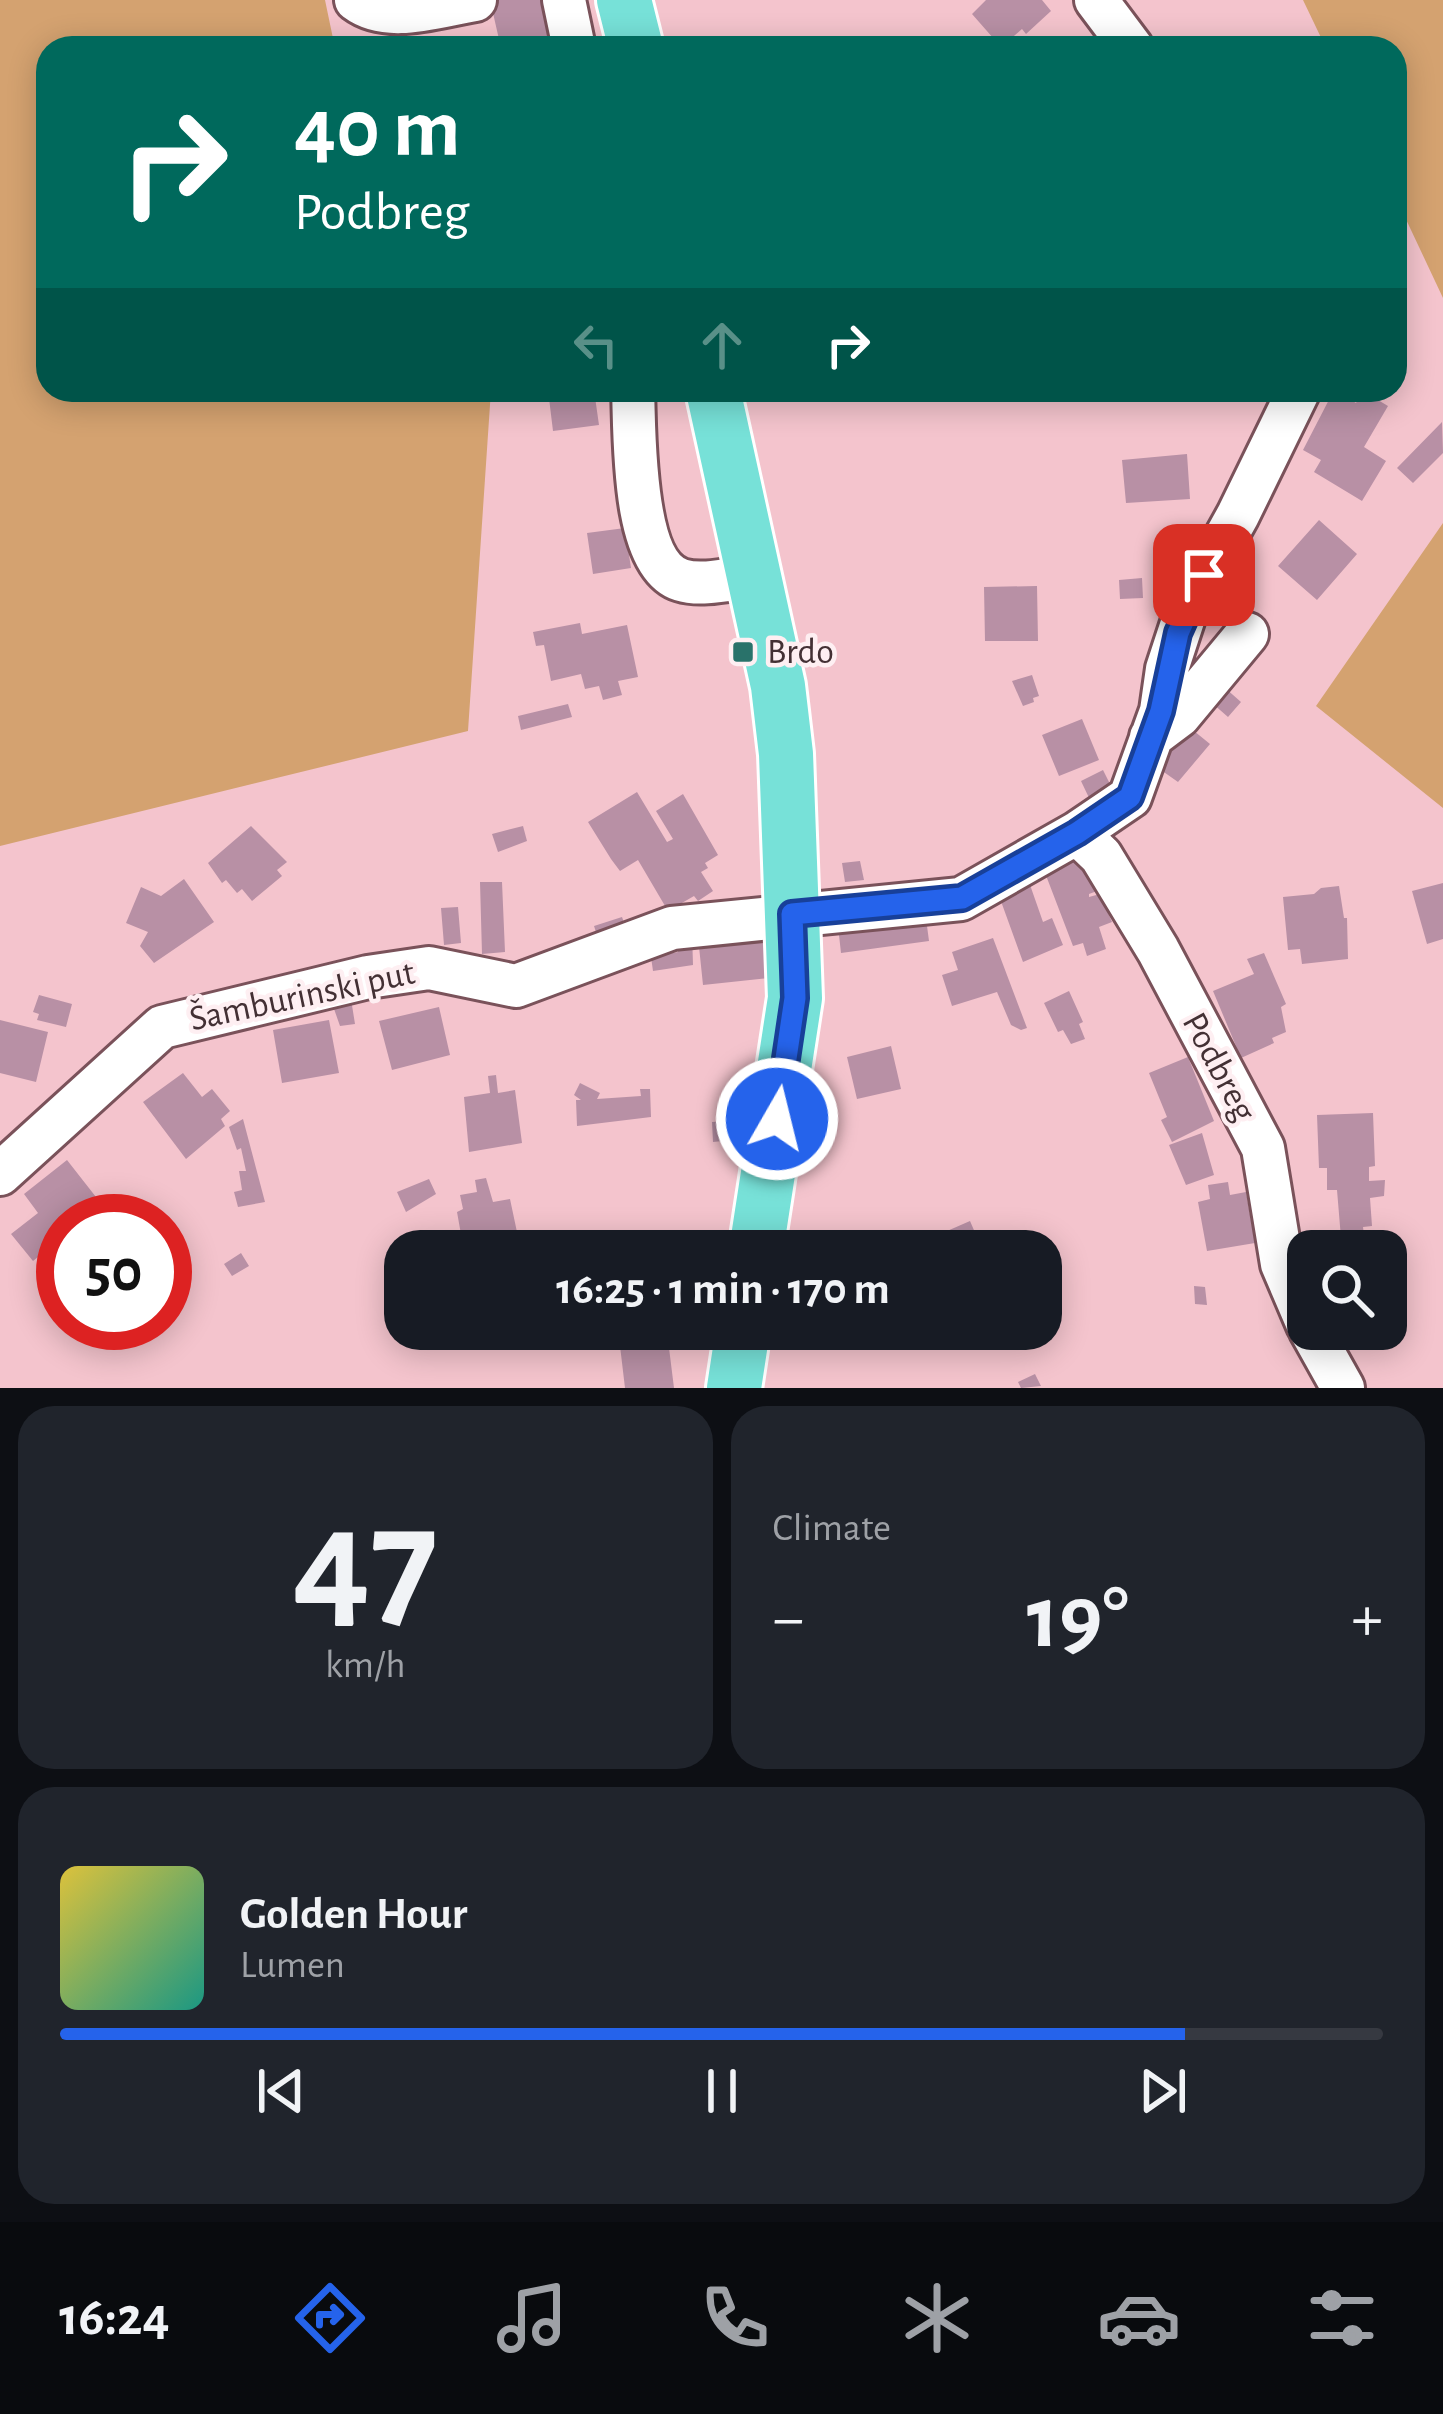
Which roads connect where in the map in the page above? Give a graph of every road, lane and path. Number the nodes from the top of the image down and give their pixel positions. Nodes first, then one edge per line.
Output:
1 (356, 0) edge
2 (475, 0) edge
3 (564, 0) edge
4 (625, 0) edge
5 (1096, 0) edge
6 (572, 36) edge
7 (633, 36) edge
8 (1123, 36) edge
9 (634, 402) edge
10 (716, 402) edge
11 (1293, 402) edge
12 (755, 576) junction
13 (1247, 634) dead end
14 (1150, 738) junction
15 (1077, 833) junction
16 (792, 914) junction
17 (0, 1174) edge
18 (759, 1230) edge
19 (1287, 1276) edge
20 (740, 1350) edge
21 (1321, 1350) edge
22 (734, 1388) edge
23 (1342, 1388) edge

1 - 2 street
3 - 6 street
4 - 7 main road
5 - 8 street
9 - 12 street
10 - 12 main road
11 - 14 street
12 - 16 main road
13 - 14 street
14 - 15 street
15 - 16 street
15 - 19 street, Podbreg
16 - 17 street, Šamburinski put
16 - 18 main road
20 - 22 main road
21 - 23 street, Podbreg

